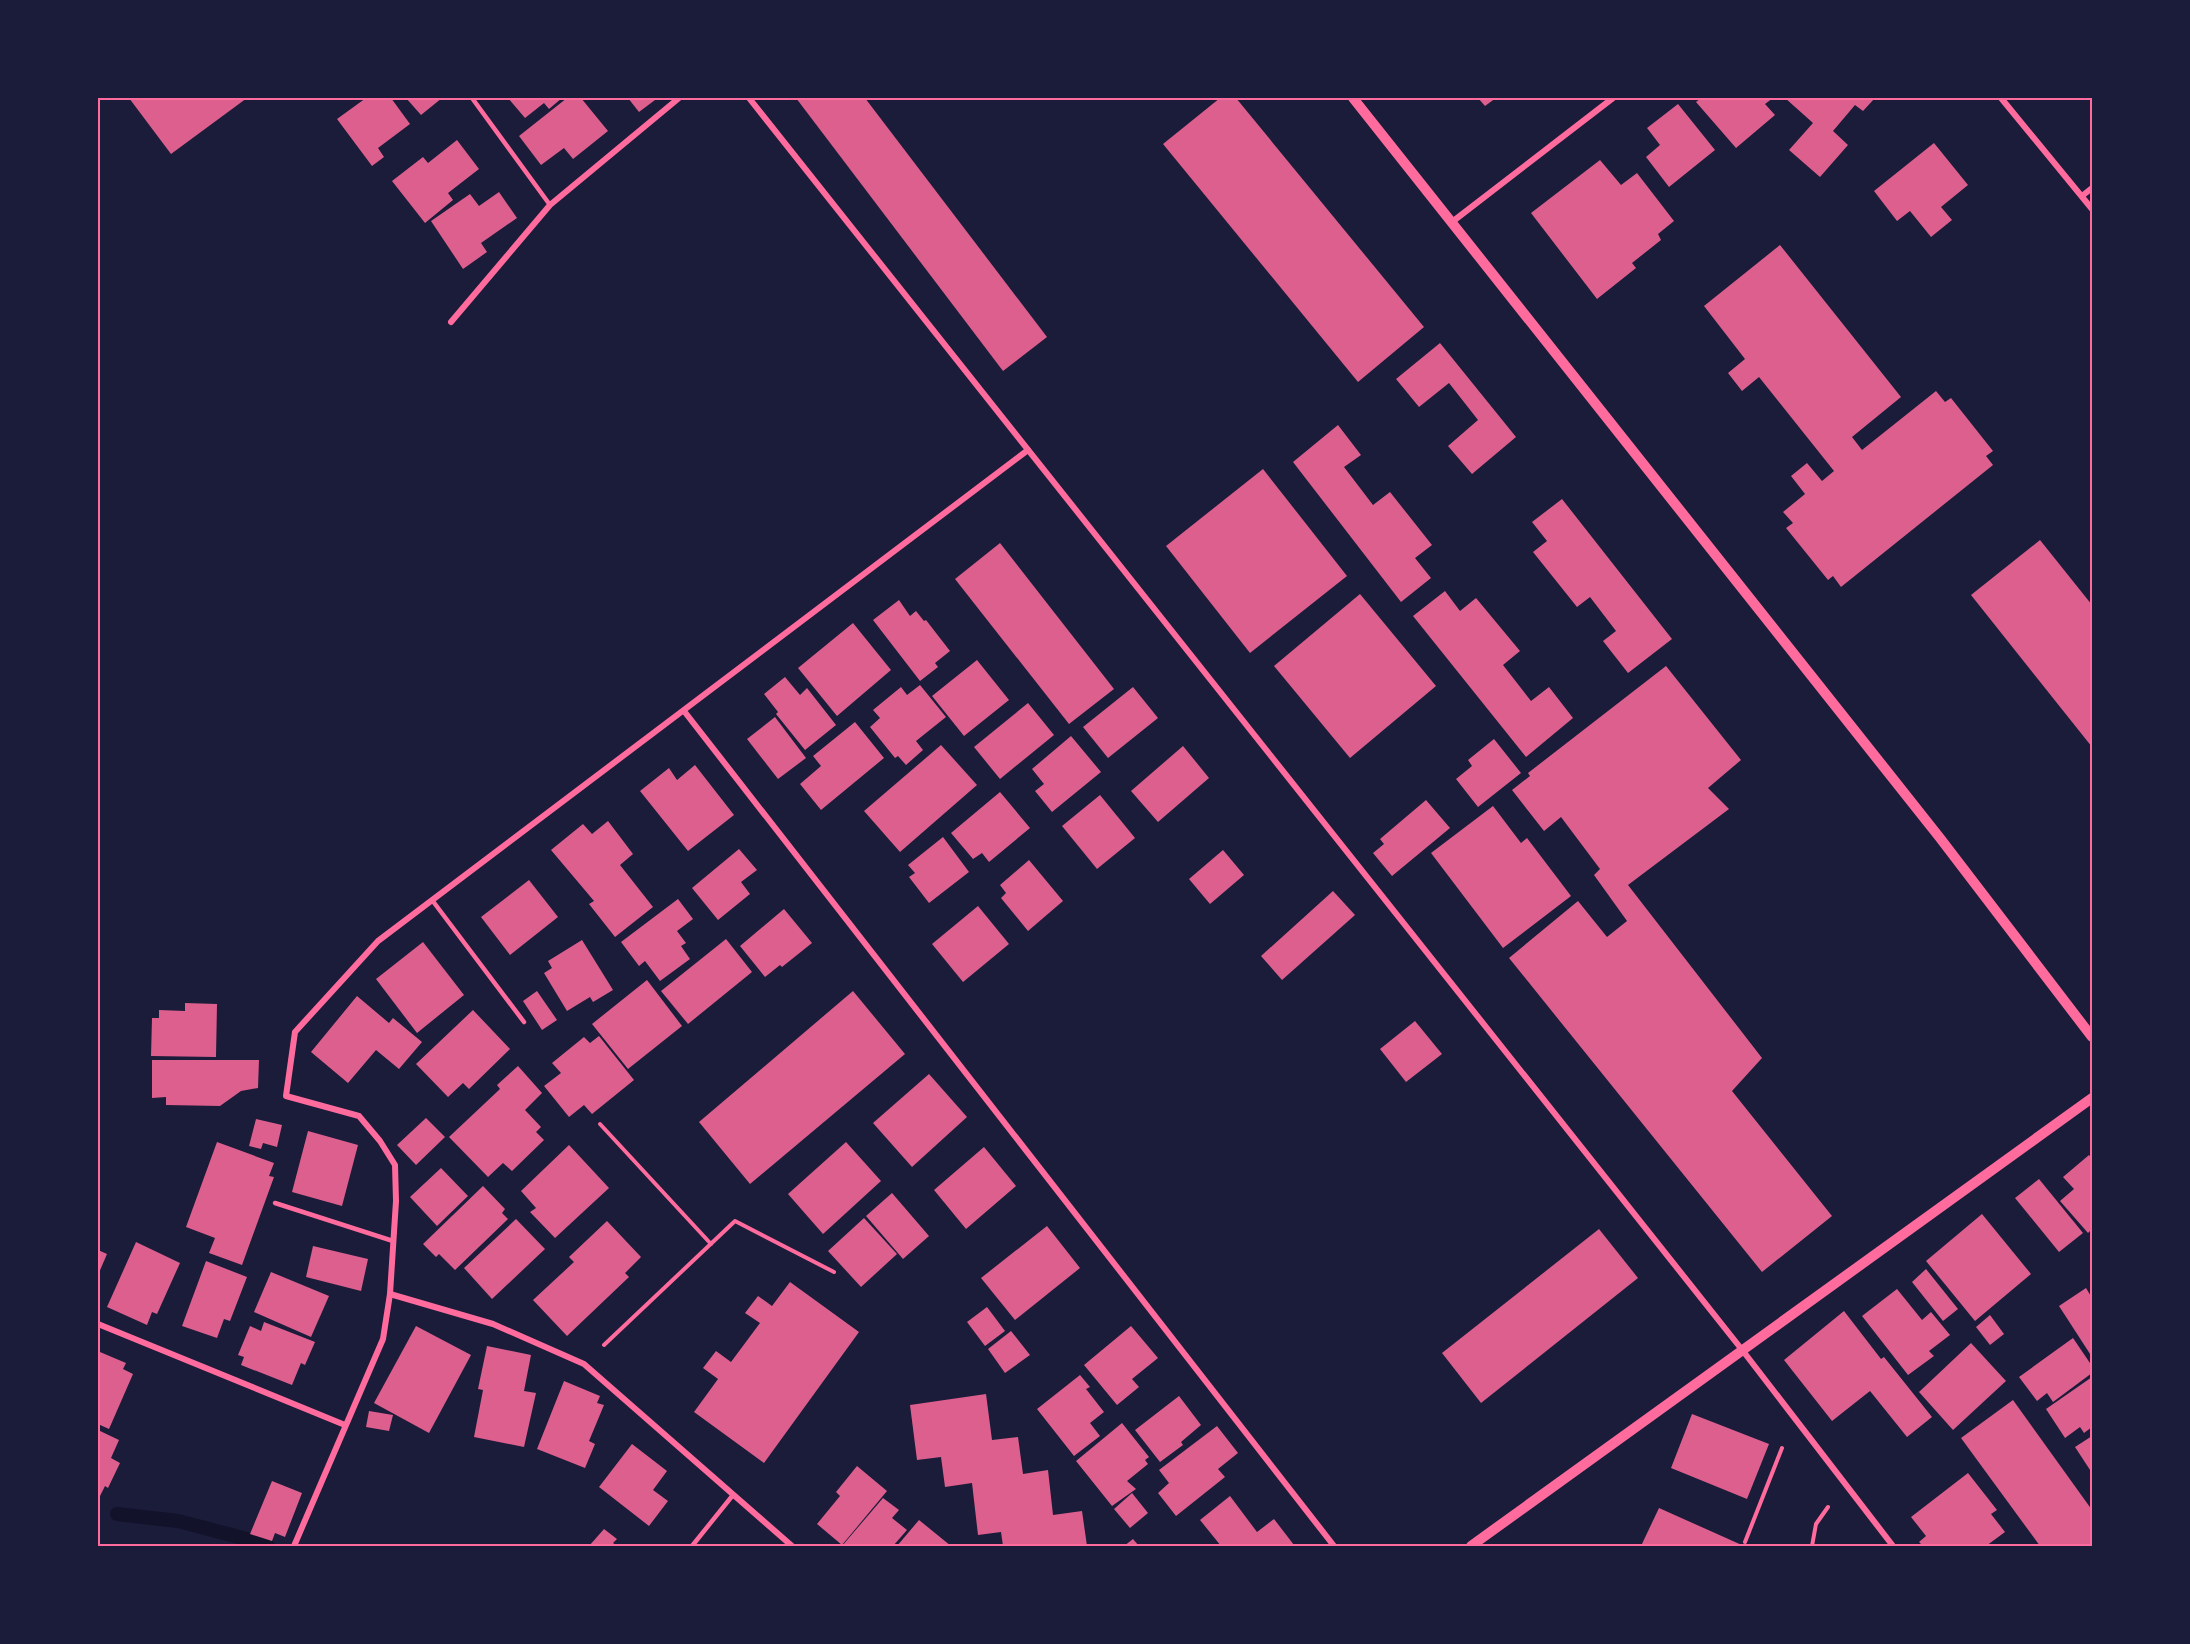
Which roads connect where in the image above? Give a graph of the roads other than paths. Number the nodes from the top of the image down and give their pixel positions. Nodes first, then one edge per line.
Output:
1 (472, 98) edge
2 (680, 98) edge
3 (749, 98) edge
4 (1353, 98) edge
5 (1613, 98) edge
6 (2001, 98) edge
7 (2092, 188) edge
8 (2082, 196) junction
9 (550, 205) junction
10 (2092, 209) edge
11 (1452, 222) junction
12 (451, 322) dead end
13 (1028, 450) junction
14 (684, 711) junction
15 (432, 900) junction
16 (524, 1022) dead end
17 (2092, 1037) edge
18 (2092, 1098) edge
19 (275, 1203) dead end
20 (393, 1241) junction
21 (390, 1294) junction
22 (98, 1324) edge
23 (1743, 1351) junction
24 (345, 1425) junction
25 (733, 1495) junction
26 (294, 1546) edge
27 (692, 1546) edge
28 (792, 1546) edge
29 (1334, 1546) edge
30 (1471, 1546) edge
31 (1893, 1546) edge

1 - 9 lane
2 - 9 street
3 - 13 street
4 - 11 street
5 - 11 street
6 - 8 street
7 - 8 street
8 - 10 street
9 - 12 street
11 - 17 street
13 - 14 street
13 - 23 street
14 - 15 street
14 - 29 street
15 - 16 lane
15 - 20 street
18 - 23 street
19 - 20 lane
20 - 21 street
21 - 24 street
21 - 25 street
22 - 24 street
23 - 30 street
23 - 31 street
24 - 26 street
25 - 27 lane
25 - 28 street

